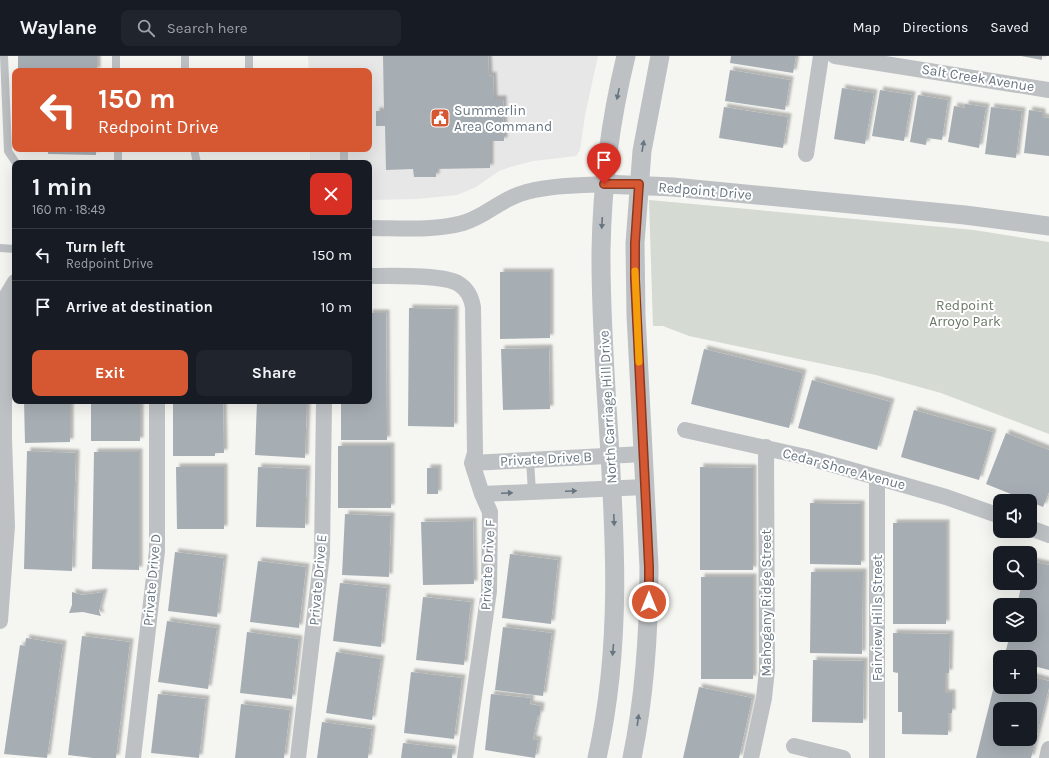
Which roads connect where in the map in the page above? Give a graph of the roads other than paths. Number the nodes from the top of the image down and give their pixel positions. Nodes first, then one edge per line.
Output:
1 (4, 56) edge
2 (116, 56) edge
3 (185, 56) edge
4 (249, 56) edge
5 (626, 56) edge
6 (660, 56) edge
7 (820, 56) edge
8 (835, 56) edge
9 (116, 68) edge
10 (186, 68) edge
11 (249, 68) edge
12 (1049, 90) edge
13 (806, 154) dead end
14 (14, 160) edge
15 (604, 184) junction
16 (639, 184) junction
17 (1049, 226) edge
18 (372, 228) edge
19 (0, 248) edge
20 (12, 249) edge
21 (372, 276) edge
22 (12, 287) edge
23 (156, 404) edge
24 (324, 404) edge
25 (685, 430) dead end
26 (766, 448) junction
27 (644, 454) junction
28 (611, 456) junction
29 (530, 460) junction
30 (472, 463) junction
31 (877, 478) junction
32 (646, 487) junction
33 (613, 488) junction
34 (532, 492) junction
35 (482, 494) junction
36 (993, 514) edge
37 (1037, 531) edge
38 (1049, 535) edge
39 (0, 622) edge
40 (794, 746) dead end
41 (1049, 749) edge
42 (133, 758) edge
43 (298, 758) edge
44 (465, 758) edge
45 (597, 758) edge
46 (632, 758) edge
47 (751, 758) edge
48 (843, 758) edge
49 (878, 758) edge
50 (1047, 758) edge

1 - 14 lane
2 - 9 lane
3 - 10 lane
4 - 11 lane
5 -> 15 street, North Carriage Hill Drive
16 -> 6 street
7 - 13 street
8 - 12 street, Salt Creek Avenue
15 - 16 street, Redpoint Drive
15 - 18 street, Redpoint Drive
15 -> 28 street, North Carriage Hill Drive
16 - 17 street, Redpoint Drive
16 - 27 street
19 - 20 lane
21 - 30 street, Private Drive F
22 - 39 street
23 - 42 street, Private Drive D
24 - 43 street, Private Drive E
25 - 26 street, Cedar Shore Avenue
26 - 31 street, Cedar Shore Avenue
26 - 47 street, Mahogany Ridge Street
27 - 28 street, Private Drive B
27 - 32 street
28 - 29 street, Private Drive B
28 - 33 street, North Carriage Hill Drive
29 - 30 street, Private Drive B
29 - 34 lane
30 - 35 street, Private Drive F
31 - 36 street, Cedar Shore Avenue
31 - 49 street, Fairview Hills Street
32 - 33 street
46 -> 32 street
34 -> 33 street
33 -> 45 street, North Carriage Hill Drive
35 -> 34 street
35 - 44 street, Private Drive F
37 - 38 street
40 - 48 street
41 - 50 street

